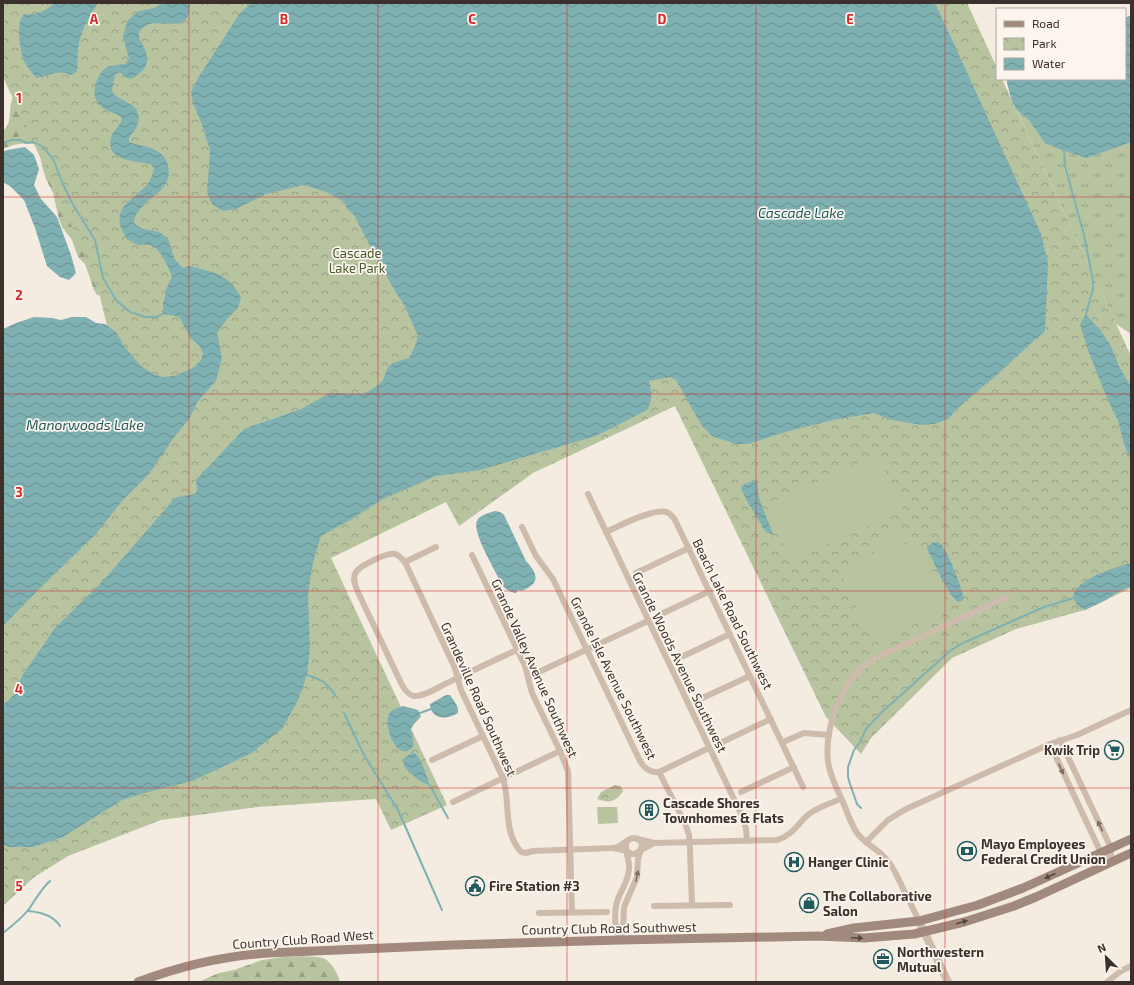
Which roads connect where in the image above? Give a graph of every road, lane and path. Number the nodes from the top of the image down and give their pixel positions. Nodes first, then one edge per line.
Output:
1 (588, 494) dead end
2 (522, 526) dead end
3 (606, 532) junction
4 (436, 547) dead end
5 (689, 548) junction
6 (472, 555) dead end
7 (405, 562) junction
8 (636, 573) dead end
9 (710, 591) junction
10 (1007, 597) dead end
11 (657, 616) dead end
12 (648, 620) junction
13 (730, 634) junction
14 (587, 649) junction
15 (517, 650) junction
16 (677, 658) dead end
17 (750, 676) junction
18 (528, 677) junction
19 (458, 678) junction
20 (698, 700) dead end
21 (1131, 710) edge
22 (771, 719) junction
23 (829, 735) junction
24 (483, 736) junction
25 (1060, 740) junction
26 (782, 742) junction
27 (718, 744) dead end
28 (1050, 744) junction
29 (709, 748) junction
30 (560, 751) junction
31 (432, 760) dead end
32 (794, 767) junction
33 (659, 772) junction
34 (503, 778) junction
35 (803, 787) dead end
36 (741, 792) dead end
37 (842, 799) junction
38 (453, 802) dead end
39 (638, 839) junction
40 (1131, 839) edge
41 (628, 840) junction
42 (747, 841) junction
43 (690, 842) junction
44 (866, 842) junction
45 (654, 843) junction
46 (613, 848) junction
47 (1111, 848) junction
48 (571, 849) junction
49 (641, 850) junction
50 (627, 851) junction
51 (1101, 853) junction
52 (1131, 853) edge
53 (1111, 862) junction
54 (623, 888) junction
55 (631, 892) junction
56 (730, 905) dead end
57 (654, 906) dead end
58 (692, 906) junction
59 (572, 912) junction
60 (607, 912) dead end
61 (539, 913) dead end
62 (919, 921) junction
63 (924, 932) junction
64 (818, 936) junction
65 (620, 940) junction
66 (400, 947) joint
67 (1131, 966) edge
68 (138, 982) edge
69 (948, 982) edge
70 (1107, 982) edge

1 - 3 street, Grande Woods Avenue Southwest
2 - 14 street, Grande Isle Avenue Southwest
3 - 5 street, Beach Lake Road Southwest
3 - 12 street, Grande Woods Avenue Southwest
4 - 7 street
5 - 8 street
5 - 9 street, Beach Lake Road Southwest
6 - 15 street, Grande Valley Avenue Southwest
7 - 19 street, Grandeville Road Southwest
7 - 19 street
9 - 11 street
9 - 13 street, Beach Lake Road Southwest
10 - 23 street
12 - 14 street
12 - 29 street, Grande Woods Avenue Southwest
13 - 16 street
13 - 17 street, Beach Lake Road Southwest
14 - 18 street
14 - 33 street, Grande Isle Avenue Southwest
15 - 18 street, Grande Valley Avenue Southwest
15 - 19 street
17 - 20 street
17 - 22 street, Beach Lake Road Southwest
18 - 30 street, Grande Valley Avenue Southwest
19 - 24 street, Grandeville Road Southwest
21 - 25 street
22 - 26 street, Beach Lake Road Southwest
22 - 27 street
23 - 26 street
23 - 37 street
24 - 31 street
24 - 34 street, Grandeville Road Southwest
25 - 28 street
47 -> 25 street
26 - 32 street, Beach Lake Road Southwest
28 - 44 street
28 -> 51 street
29 - 33 street
29 - 42 street, Grande Woods Avenue Southwest
30 - 34 street
30 - 48 street, Grande Valley Avenue Southwest
32 - 35 street, Beach Lake Road Southwest
32 - 36 street
33 - 43 street, Grande Isle Avenue Southwest
34 - 38 street
34 - 48 street, Grandeville Road Southwest
37 - 42 street, Grandeville Road Southwest
37 - 44 street
39 - 41 street, Grandeville Road Southwest
39 - 45 street, Grandeville Road Southwest
39 - 49 street
40 - 47 main road
41 - 46 street, Grandeville Road Southwest
41 - 50 street
42 - 43 street, Grandeville Road Southwest
43 - 45 street, Grandeville Road Southwest
43 - 58 street, Grande Isle Avenue Southwest
44 - 62 street
45 - 49 street, Grandeville Road Southwest
46 - 48 street, Grandeville Road Southwest
46 - 50 street, Grandeville Road Southwest
47 - 51 main road
47 - 53 street
48 - 59 street, Grande Valley Avenue Southwest
49 - 50 street, Grandeville Road Southwest
55 -> 49 street
50 - 54 street
51 - 53 street
51 -> 62 main road
52 - 53 main road
63 -> 53 main road
54 - 55 street
54 - 65 street
55 - 65 street
56 - 58 street
57 - 58 street
59 - 60 street
59 - 61 street
62 - 63 street
62 - 64 main road
64 -> 63 main road
63 - 69 street
64 - 65 main road, Country Club Road Southwest
65 - 66 main road, Country Club Road Southwest
66 - 68 main road, Country Club Road West
67 - 70 street

